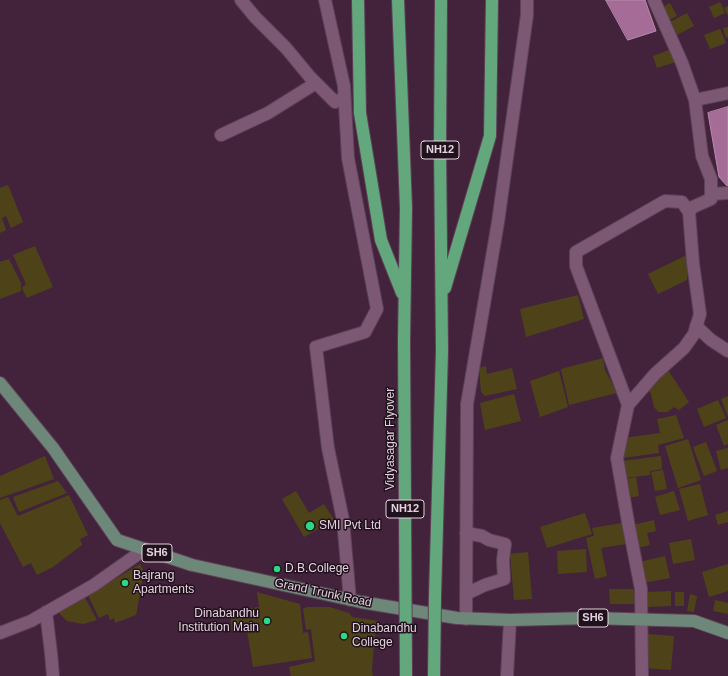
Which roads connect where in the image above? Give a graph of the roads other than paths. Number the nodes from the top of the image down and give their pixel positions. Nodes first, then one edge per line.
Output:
1 (241, 0) edge
2 (325, 0) edge
3 (358, 0) edge
4 (398, 0) edge
5 (441, 0) edge
6 (492, 0) edge
7 (527, 0) edge
8 (654, 0) edge
9 (316, 83) junction
10 (728, 93) edge
11 (344, 98) junction
12 (695, 100) junction
13 (221, 135) dead end
14 (728, 193) edge
15 (711, 194) junction
16 (689, 212) junction
17 (404, 297) junction
18 (442, 301) junction
19 (696, 326) junction
20 (728, 351) edge
21 (0, 383) edge
22 (628, 405) junction
23 (466, 533) junction
24 (145, 549) junction
25 (466, 594) junction
26 (350, 600) junction
27 (46, 612) junction
28 (466, 619) junction
29 (510, 620) junction
30 (642, 620) junction
31 (0, 633) edge
32 (728, 633) edge
33 (53, 676) edge
34 (406, 676) edge
35 (434, 676) edge
36 (507, 676) edge
37 (642, 676) edge

1 - 9 street
2 - 11 street
3 - 17 highway
4 - 17 highway, NH12
5 - 18 highway, NH12
6 - 18 highway
7 - 23 street
8 - 12 street
9 - 11 street
9 - 13 street
10 - 12 street
11 - 26 street
12 - 15 street
14 - 15 street
15 - 16 street
16 - 19 street
16 - 22 street
17 - 34 highway, Vidyasagar Flyover / NH12, bridge
18 - 35 highway, NH12, bridge
19 - 20 street
19 - 22 street
21 - 24 main road, Grand Trunk Road / SH6
22 - 30 street
23 - 25 street
23 - 25 street
24 - 26 main road, Grand Trunk Road / SH6
24 - 27 street
25 - 28 street
26 - 28 main road, Grand Trunk Road / SH6
27 - 31 street
27 - 33 street
28 - 29 main road, Grand Trunk Road / SH6
29 - 30 main road, Grand Trunk Road / SH6
29 - 36 street
30 - 32 main road, Grand Trunk Road / SH6
30 - 37 street

